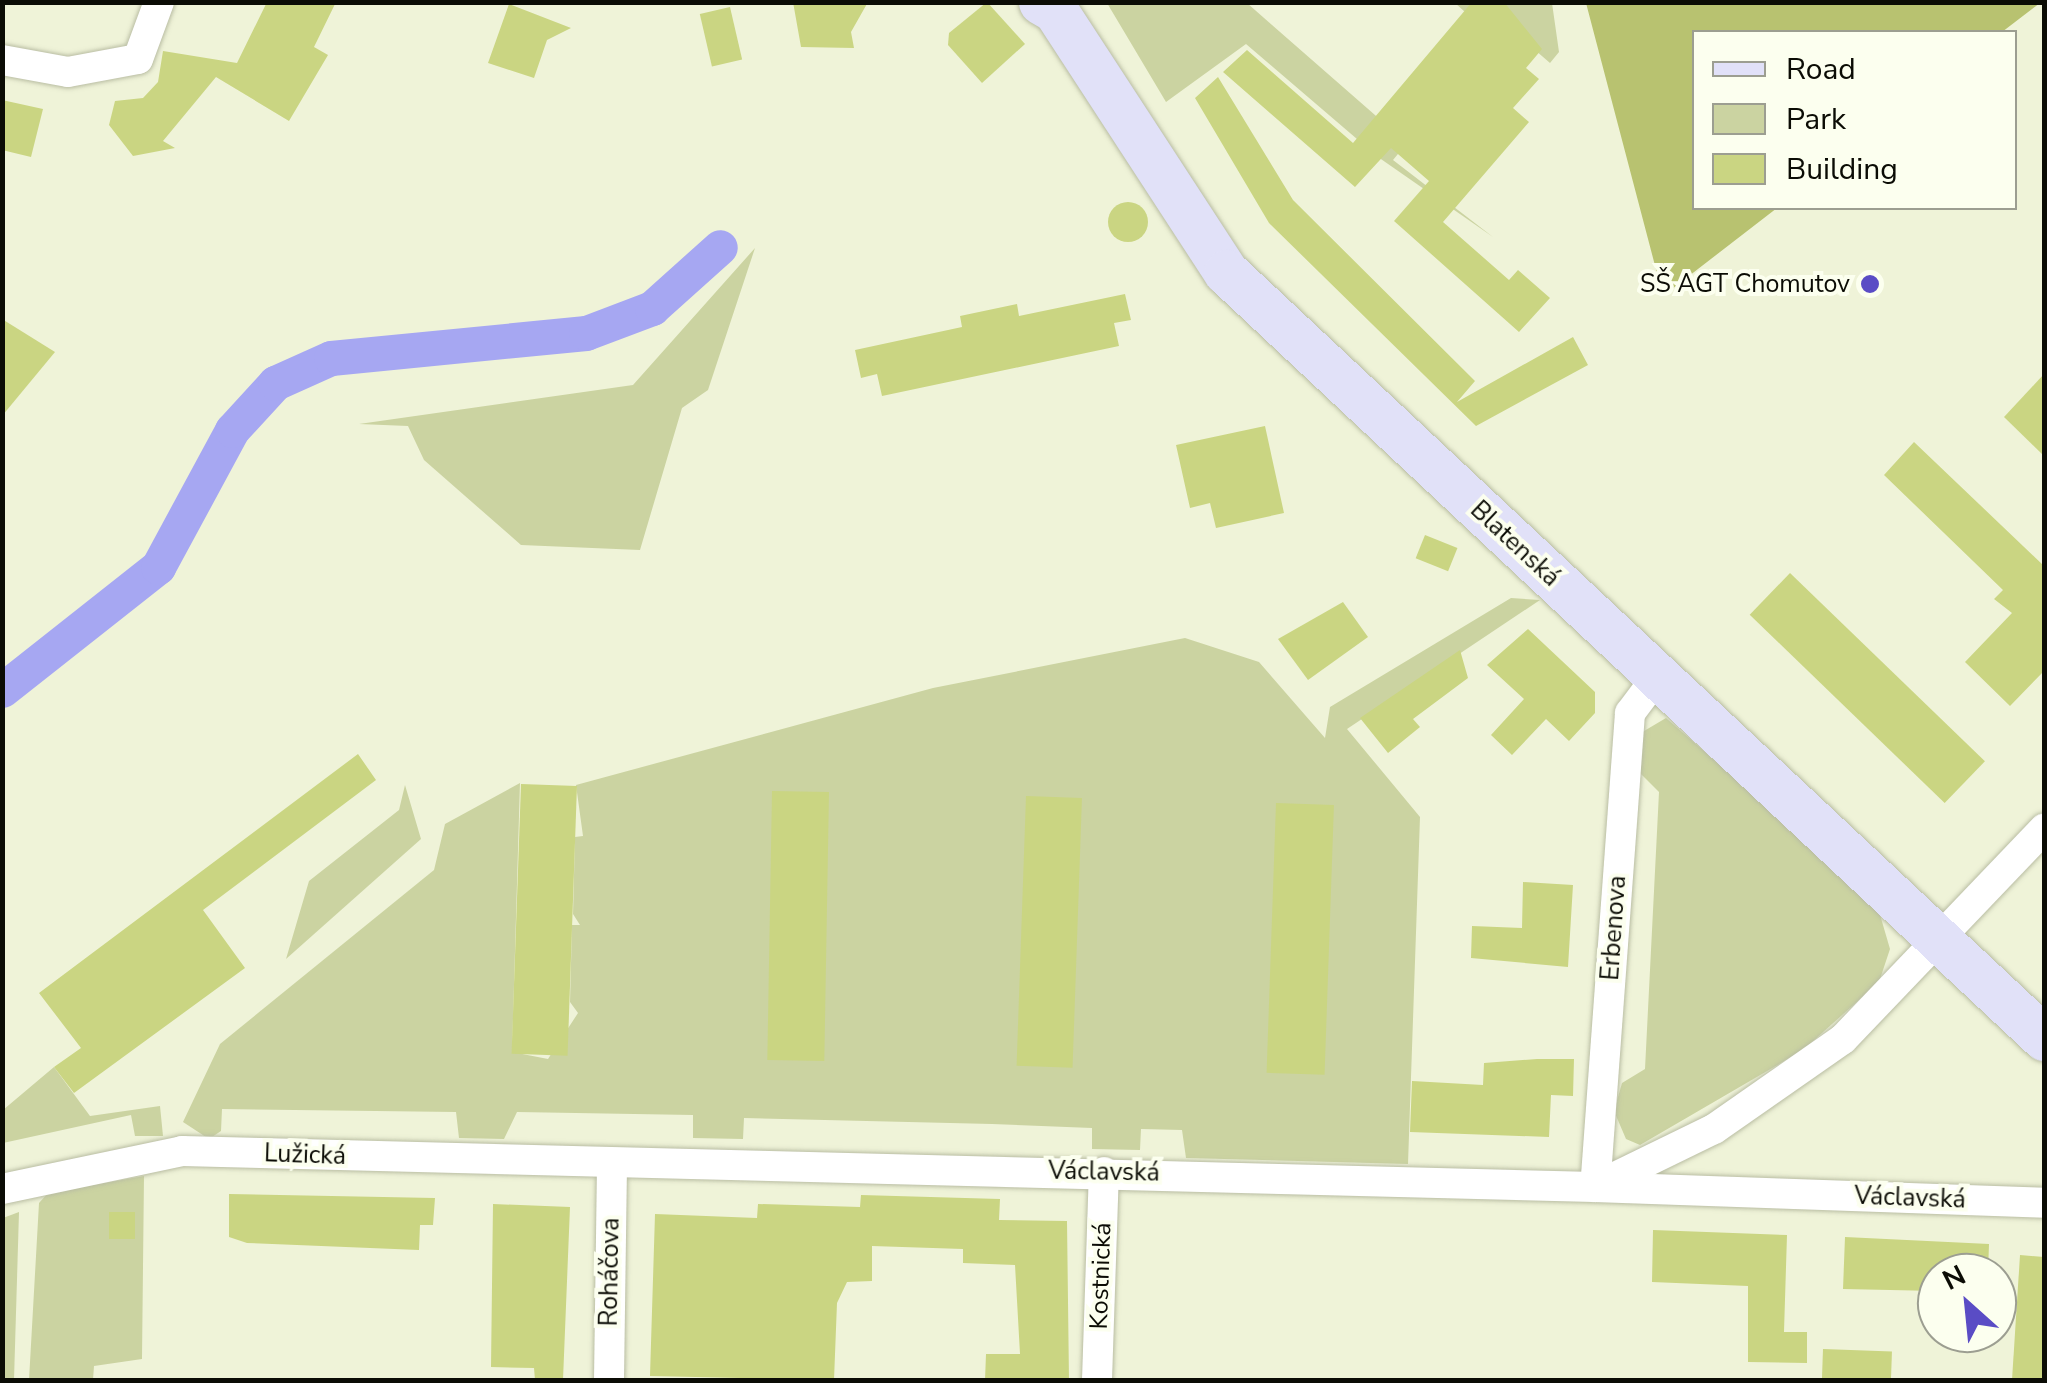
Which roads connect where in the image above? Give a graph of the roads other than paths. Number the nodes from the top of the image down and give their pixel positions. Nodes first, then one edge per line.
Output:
1 (158, 2) edge
2 (1041, 2) edge
3 (2, 60) edge
4 (1656, 677) junction
5 (2044, 829) edge
6 (1942, 939) junction
7 (2044, 1038) edge
8 (612, 1164) junction
9 (1104, 1172) junction
10 (1595, 1186) junction
11 (2, 1189) edge
12 (2044, 1203) edge
13 (609, 1380) edge
14 (1097, 1380) edge

1 - 3 street
2 - 4 street, Blatenská
4 - 6 street, Blatenská
4 - 10 street, Erbenova
5 - 6 street, Václavská
6 - 7 street, Blatenská
6 - 10 street, Václavská
8 - 9 street, Václavská
8 - 11 street, Lužická
8 - 13 street, Roháčova
9 - 10 street, Václavská
9 - 14 street, Kostnická
10 - 12 street, Václavská

